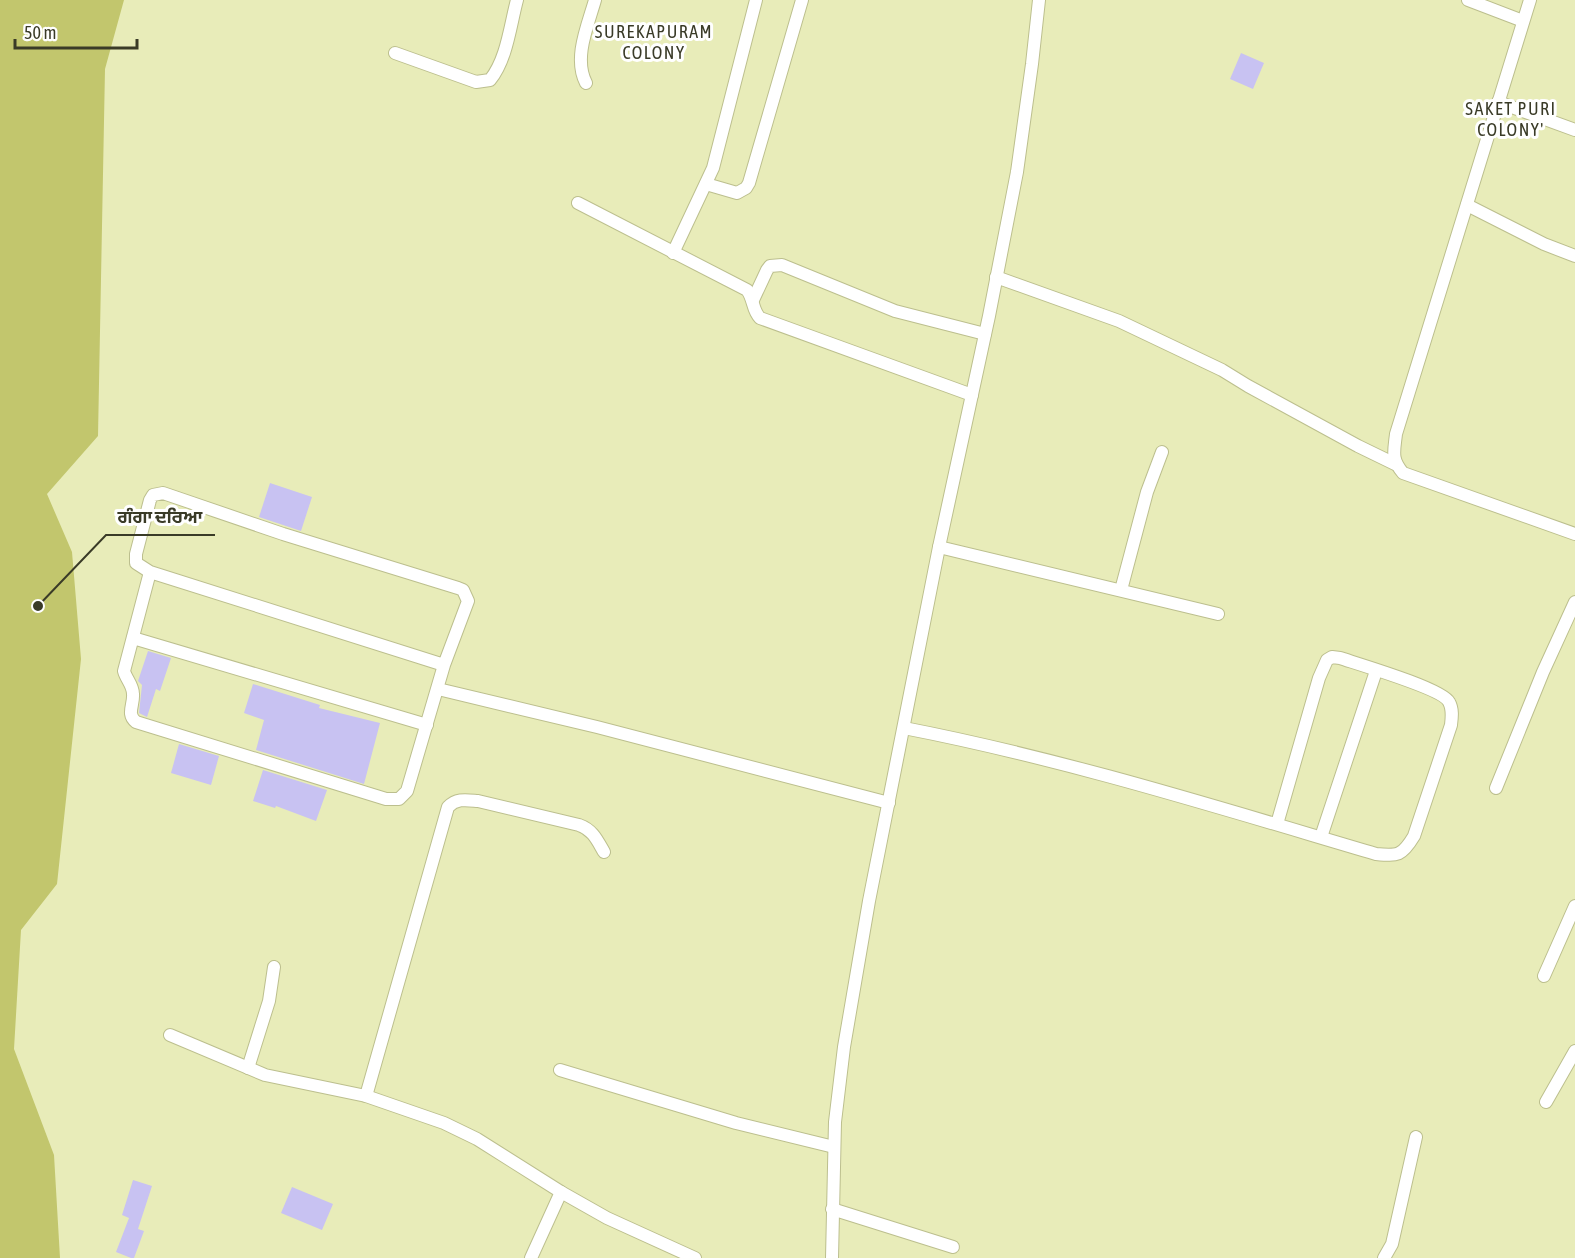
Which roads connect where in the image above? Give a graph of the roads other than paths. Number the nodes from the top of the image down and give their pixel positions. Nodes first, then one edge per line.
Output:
1 (517, 0) edge
2 (596, 0) edge
3 (756, 0) edge
4 (802, 0) edge
5 (1039, 0) edge
6 (1468, 0) edge
7 (1530, 0) edge
8 (1523, 21) junction
9 (395, 53) dead end
10 (586, 83) dead end
11 (1498, 102) junction
12 (1575, 130) edge
13 (706, 184) junction
14 (578, 203) dead end
15 (1467, 205) junction
16 (673, 253) junction
17 (1575, 256) edge
18 (996, 277) junction
19 (753, 300) junction
20 (985, 334) junction
21 (972, 395) junction
22 (1162, 452) dead end
23 (1395, 464) junction
24 (1575, 534) edge
25 (939, 547) junction
26 (150, 572) junction
27 (1121, 590) junction
28 (1575, 602) edge
29 (1218, 614) dead end
30 (133, 638) junction
31 (444, 665) junction
32 (1376, 671) junction
33 (438, 689) junction
34 (427, 725) junction
35 (904, 728) junction
36 (1496, 788) dead end
37 (889, 803) junction
38 (1276, 824) junction
39 (1321, 837) junction
40 (604, 852) dead end
41 (1574, 912) edge
42 (274, 967) dead end
43 (1544, 976) dead end
44 (170, 1035) dead end
45 (1575, 1051) edge
46 (248, 1068) junction
47 (560, 1070) dead end
48 (366, 1096) junction
49 (1545, 1102) dead end
50 (1416, 1137) dead end
51 (834, 1147) junction
52 (561, 1192) junction
53 (832, 1209) junction
54 (953, 1247) dead end
55 (531, 1258) edge
56 (696, 1258) edge
57 (832, 1258) edge
58 (1384, 1258) edge

1 - 9 street
2 - 10 street
3 - 13 street
4 - 13 street
5 - 18 street
6 - 8 street
7 - 8 street
8 - 11 street
11 - 12 street
11 - 15 street
13 - 16 street
14 - 16 street
15 - 17 street
15 - 23 street
16 - 19 street
18 - 20 street
18 - 23 street
19 - 20 street
19 - 21 street
20 - 21 street
21 - 25 street
22 - 27 street
23 - 24 street
25 - 27 street
25 - 35 street
26 - 30 street
26 - 31 street
26 - 31 street
27 - 29 street
28 - 36 street
30 - 34 street
30 - 34 street
31 - 33 street
32 - 38 street
32 - 39 street
32 - 39 street
33 - 34 street
33 - 37 street
35 - 37 street
35 - 38 street
37 - 51 street
38 - 39 street
40 - 48 street
41 - 43 street
42 - 46 street
44 - 46 street
45 - 49 street
46 - 48 street
47 - 51 street
48 - 52 street
50 - 58 street
51 - 53 street
52 - 55 street
52 - 56 street
53 - 54 street
53 - 57 street

